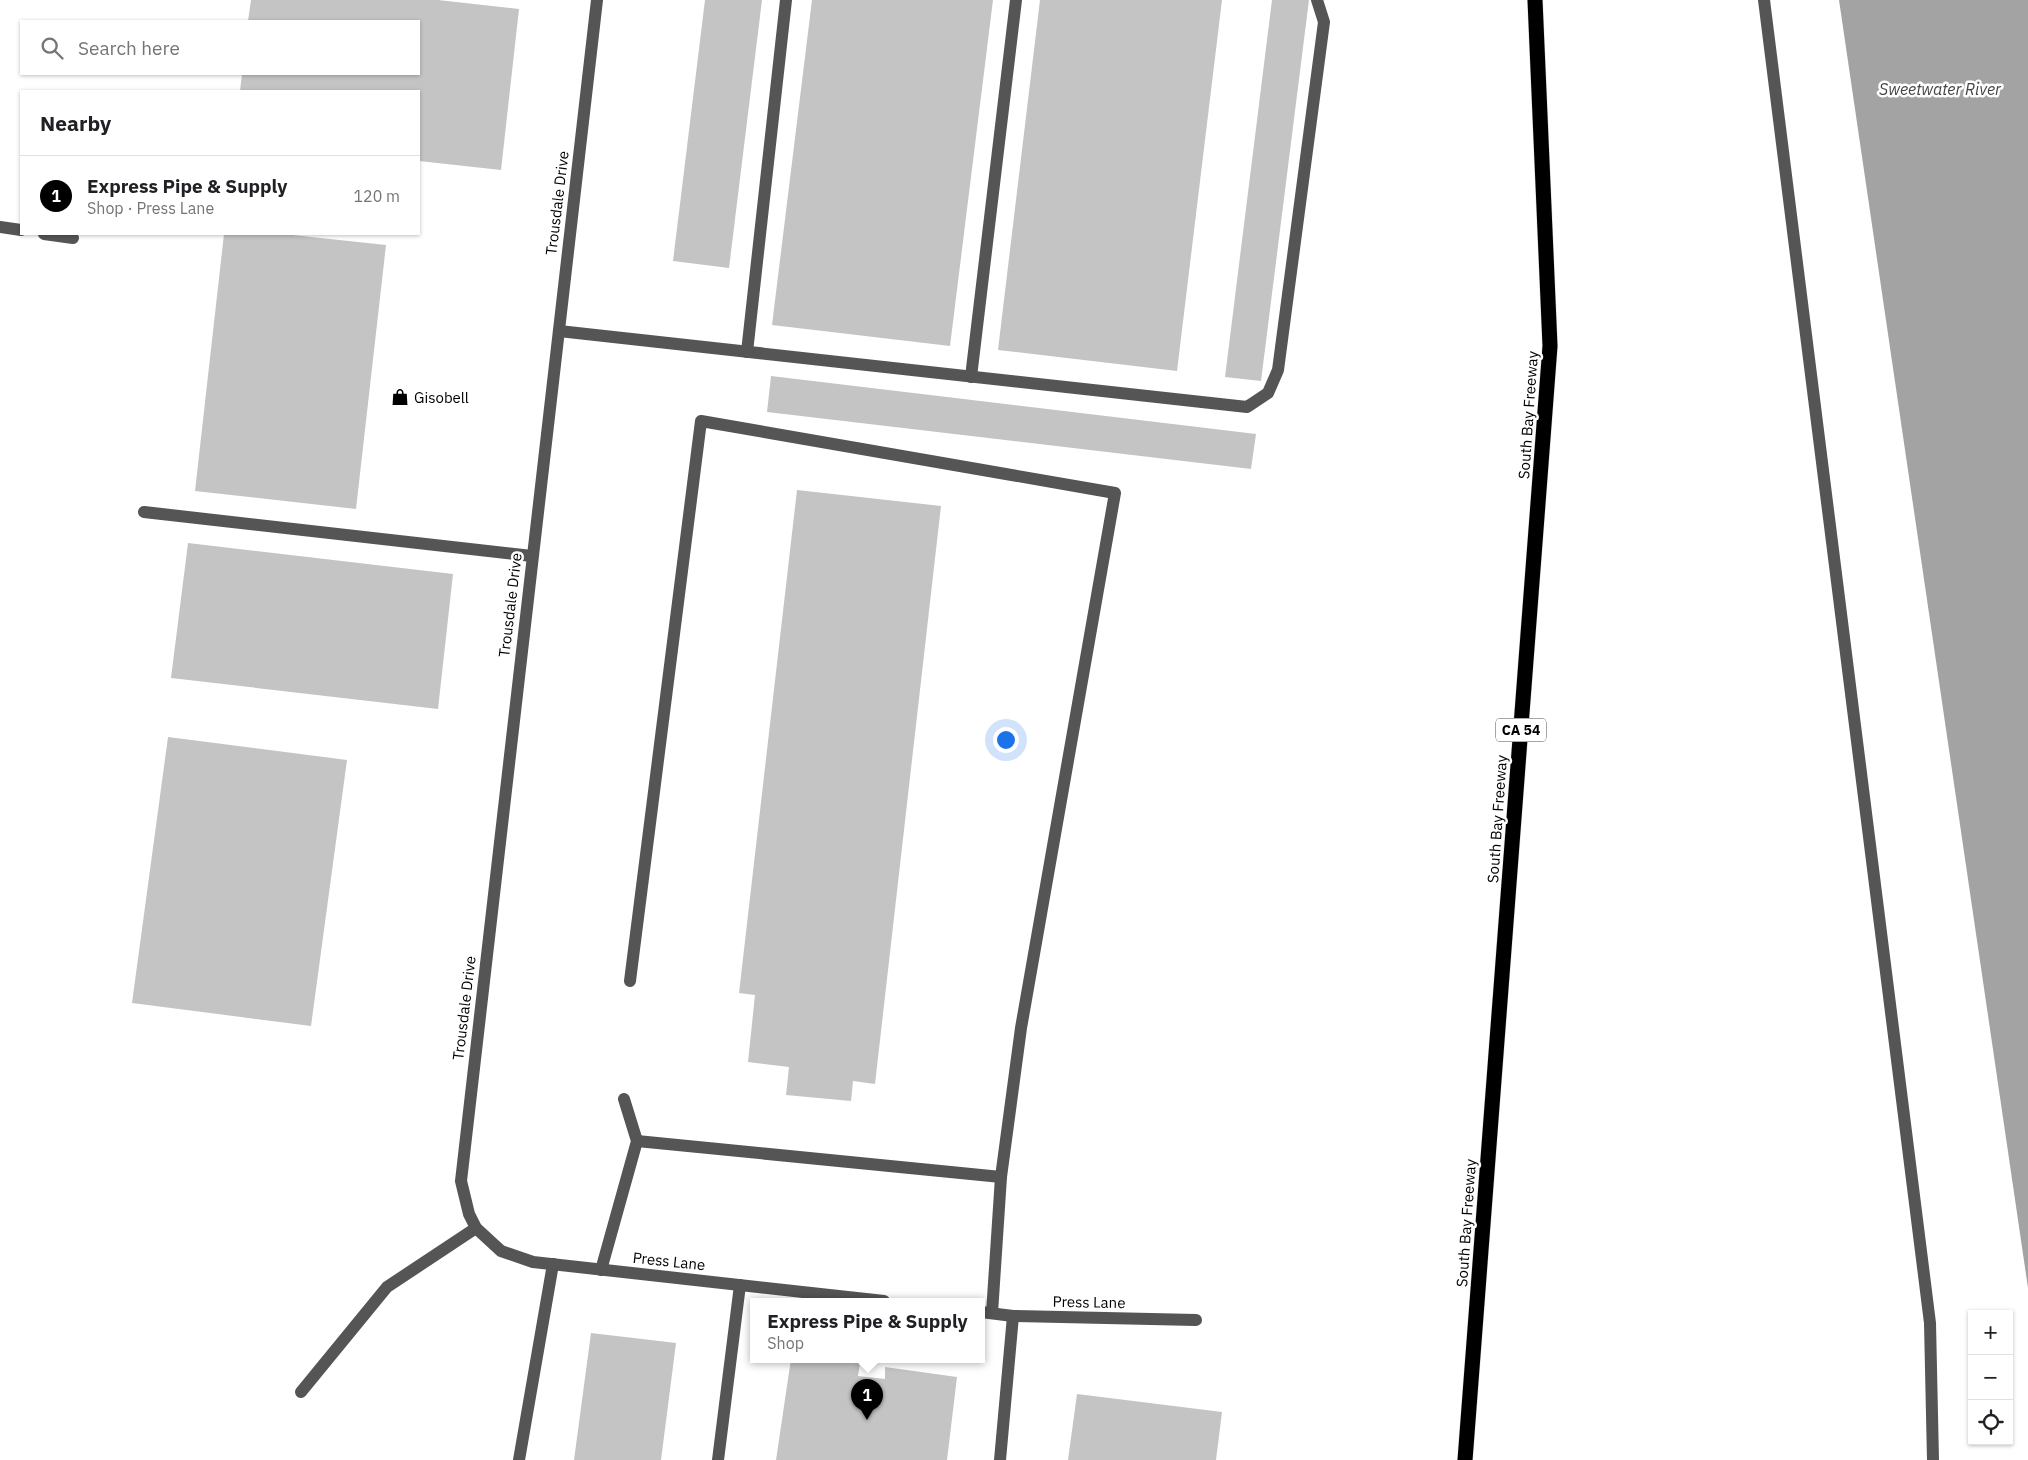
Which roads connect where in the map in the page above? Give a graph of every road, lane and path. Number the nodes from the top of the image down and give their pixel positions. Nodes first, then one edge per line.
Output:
1 (597, 0) edge
2 (786, 0) edge
3 (1016, 0) edge
4 (1317, 0) edge
5 (1535, 0) edge
6 (1764, 0) edge
7 (0, 227) edge
8 (20, 230) edge
9 (51, 235) edge
10 (73, 238) dead end
11 (559, 331) junction
12 (747, 352) junction
13 (972, 377) junction
14 (144, 512) dead end
15 (532, 556) junction
16 (630, 981) dead end
17 (624, 1098) dead end
18 (637, 1141) junction
19 (1001, 1177) junction
20 (468, 1214) joint
21 (476, 1228) junction
22 (553, 1264) junction
23 (601, 1270) junction
24 (740, 1285) junction
25 (857, 1298) edge
26 (986, 1312) edge
27 (1013, 1316) junction
28 (1196, 1320) dead end
29 (301, 1392) dead end
30 (520, 1460) edge
31 (718, 1460) edge
32 (1000, 1460) edge
33 (1465, 1460) edge
34 (1934, 1460) edge

1 - 11 street, Trousdale Drive
2 - 12 street
3 - 13 street
4 - 13 street
5 - 33 highway, South Bay Freeway / CA 54
6 - 34 street
7 - 8 street
9 - 10 street
11 - 12 street
11 - 15 street, Trousdale Drive
12 - 13 street
14 - 15 street
15 - 20 street, Trousdale Drive
16 - 19 street
17 - 18 street
18 - 19 street
18 - 23 street
19 - 26 street
20 - 21 street, Press Lane
21 - 22 street, Press Lane
21 - 29 street
22 - 23 street, Press Lane
22 - 30 street
23 - 24 street, Press Lane
24 - 25 street, Press Lane
24 - 31 street
26 - 27 street, Press Lane
27 - 28 street, Press Lane
27 - 32 street

